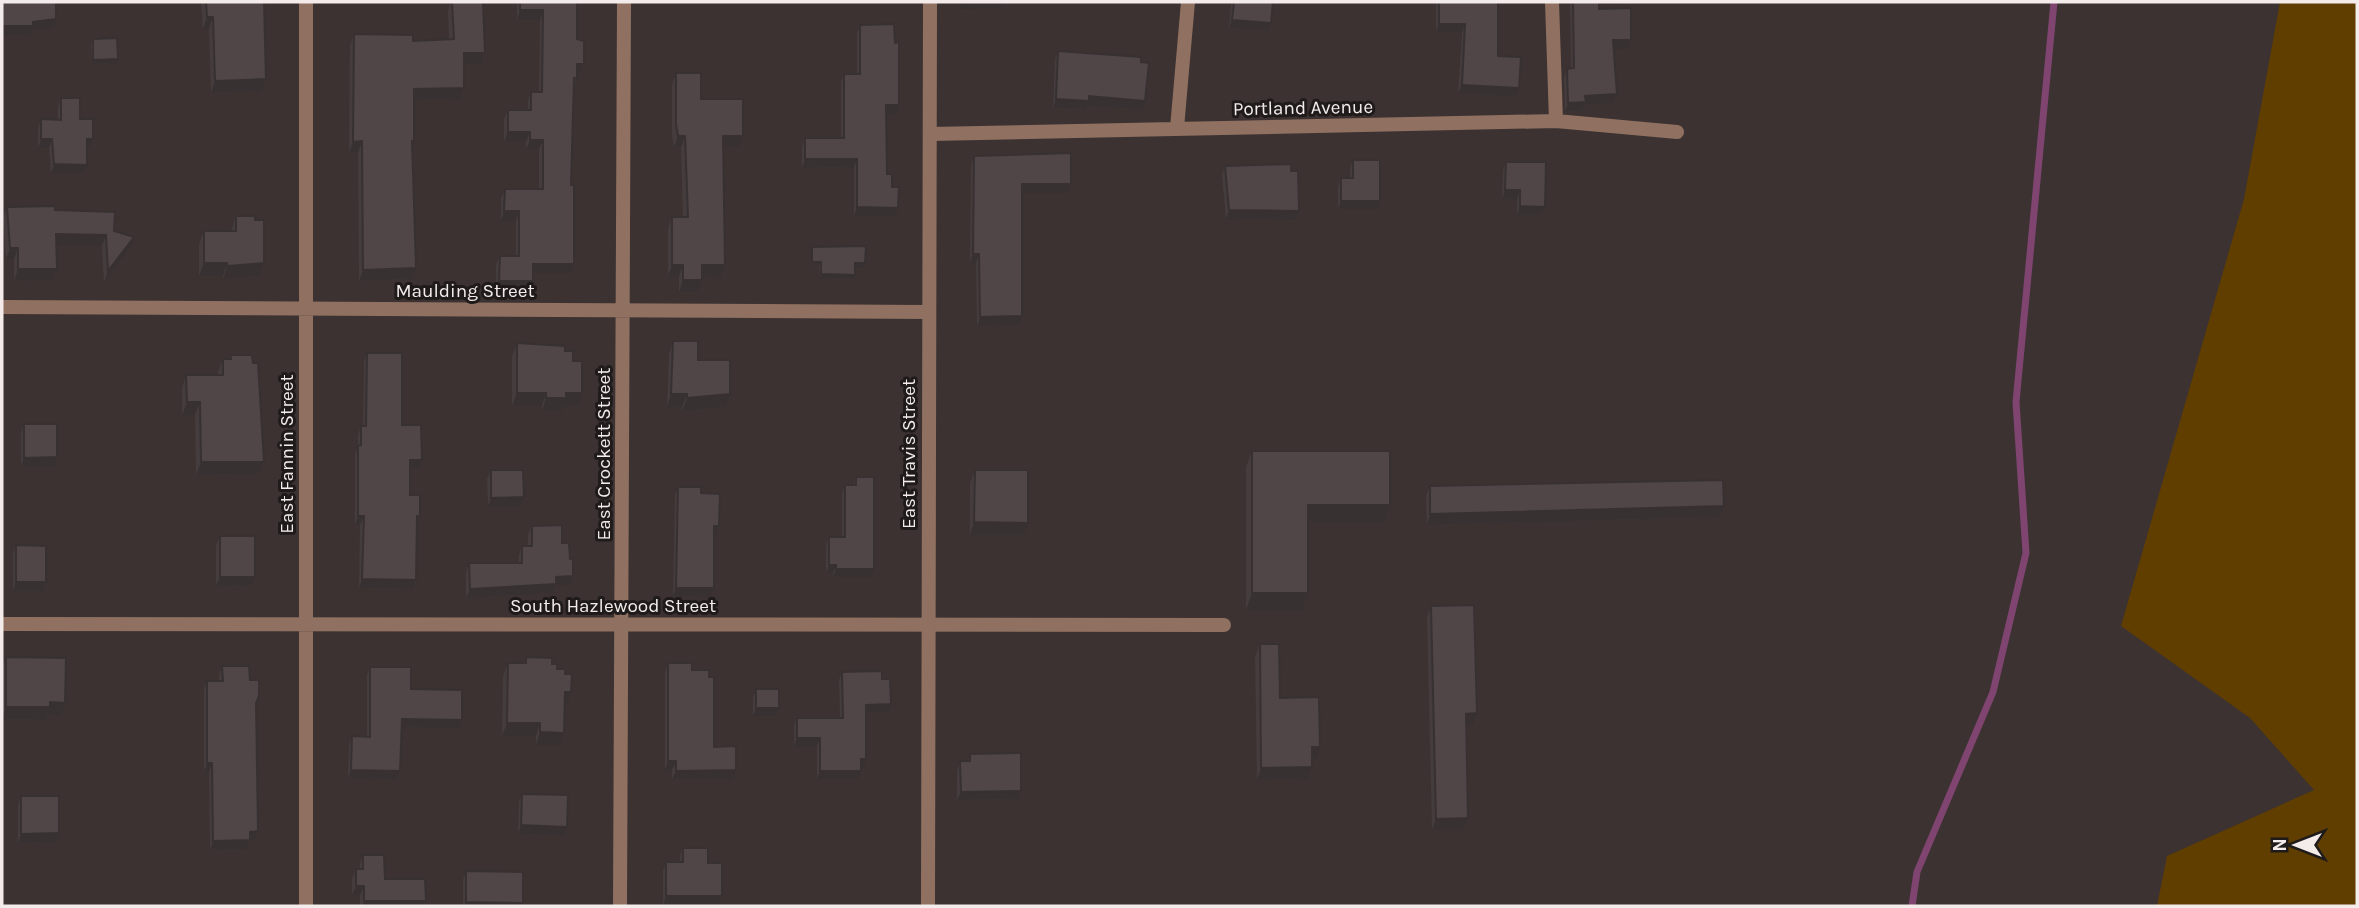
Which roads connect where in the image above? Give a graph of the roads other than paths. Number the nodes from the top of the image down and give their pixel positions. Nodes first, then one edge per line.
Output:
1 (306, 2) edge
2 (624, 2) edge
3 (930, 2) edge
4 (1188, 2) edge
5 (1552, 2) edge
6 (1556, 121) junction
7 (1177, 128) junction
8 (1677, 132) dead end
9 (930, 134) junction
10 (2, 307) edge
11 (305, 309) junction
12 (623, 310) junction
13 (928, 312) junction
14 (306, 622) junction
15 (2, 624) edge
16 (621, 624) junction
17 (927, 625) junction
18 (1224, 625) dead end
19 (306, 906) edge
20 (620, 906) edge
21 (928, 906) edge

1 - 11 street, East Fannin Street
2 - 12 street, East Crockett Street
3 - 9 street, East Travis Street
4 - 7 street
5 - 6 street
6 - 7 street, Portland Avenue
6 - 8 street, Portland Avenue
7 - 9 street, Portland Avenue
9 - 13 street, East Travis Street
10 - 11 street, Maulding Street
11 - 12 street, Maulding Street
11 - 14 street, East Fannin Street
12 - 13 street, Maulding Street
12 - 16 street, East Crockett Street
13 - 17 street, East Travis Street
14 - 15 street, South Hazlewood Street
14 - 16 street, South Hazlewood Street
14 - 19 street, East Fannin Street
16 - 17 street, South Hazlewood Street
16 - 20 street, East Crockett Street
17 - 18 street, South Hazlewood Street
17 - 21 street, East Travis Street

